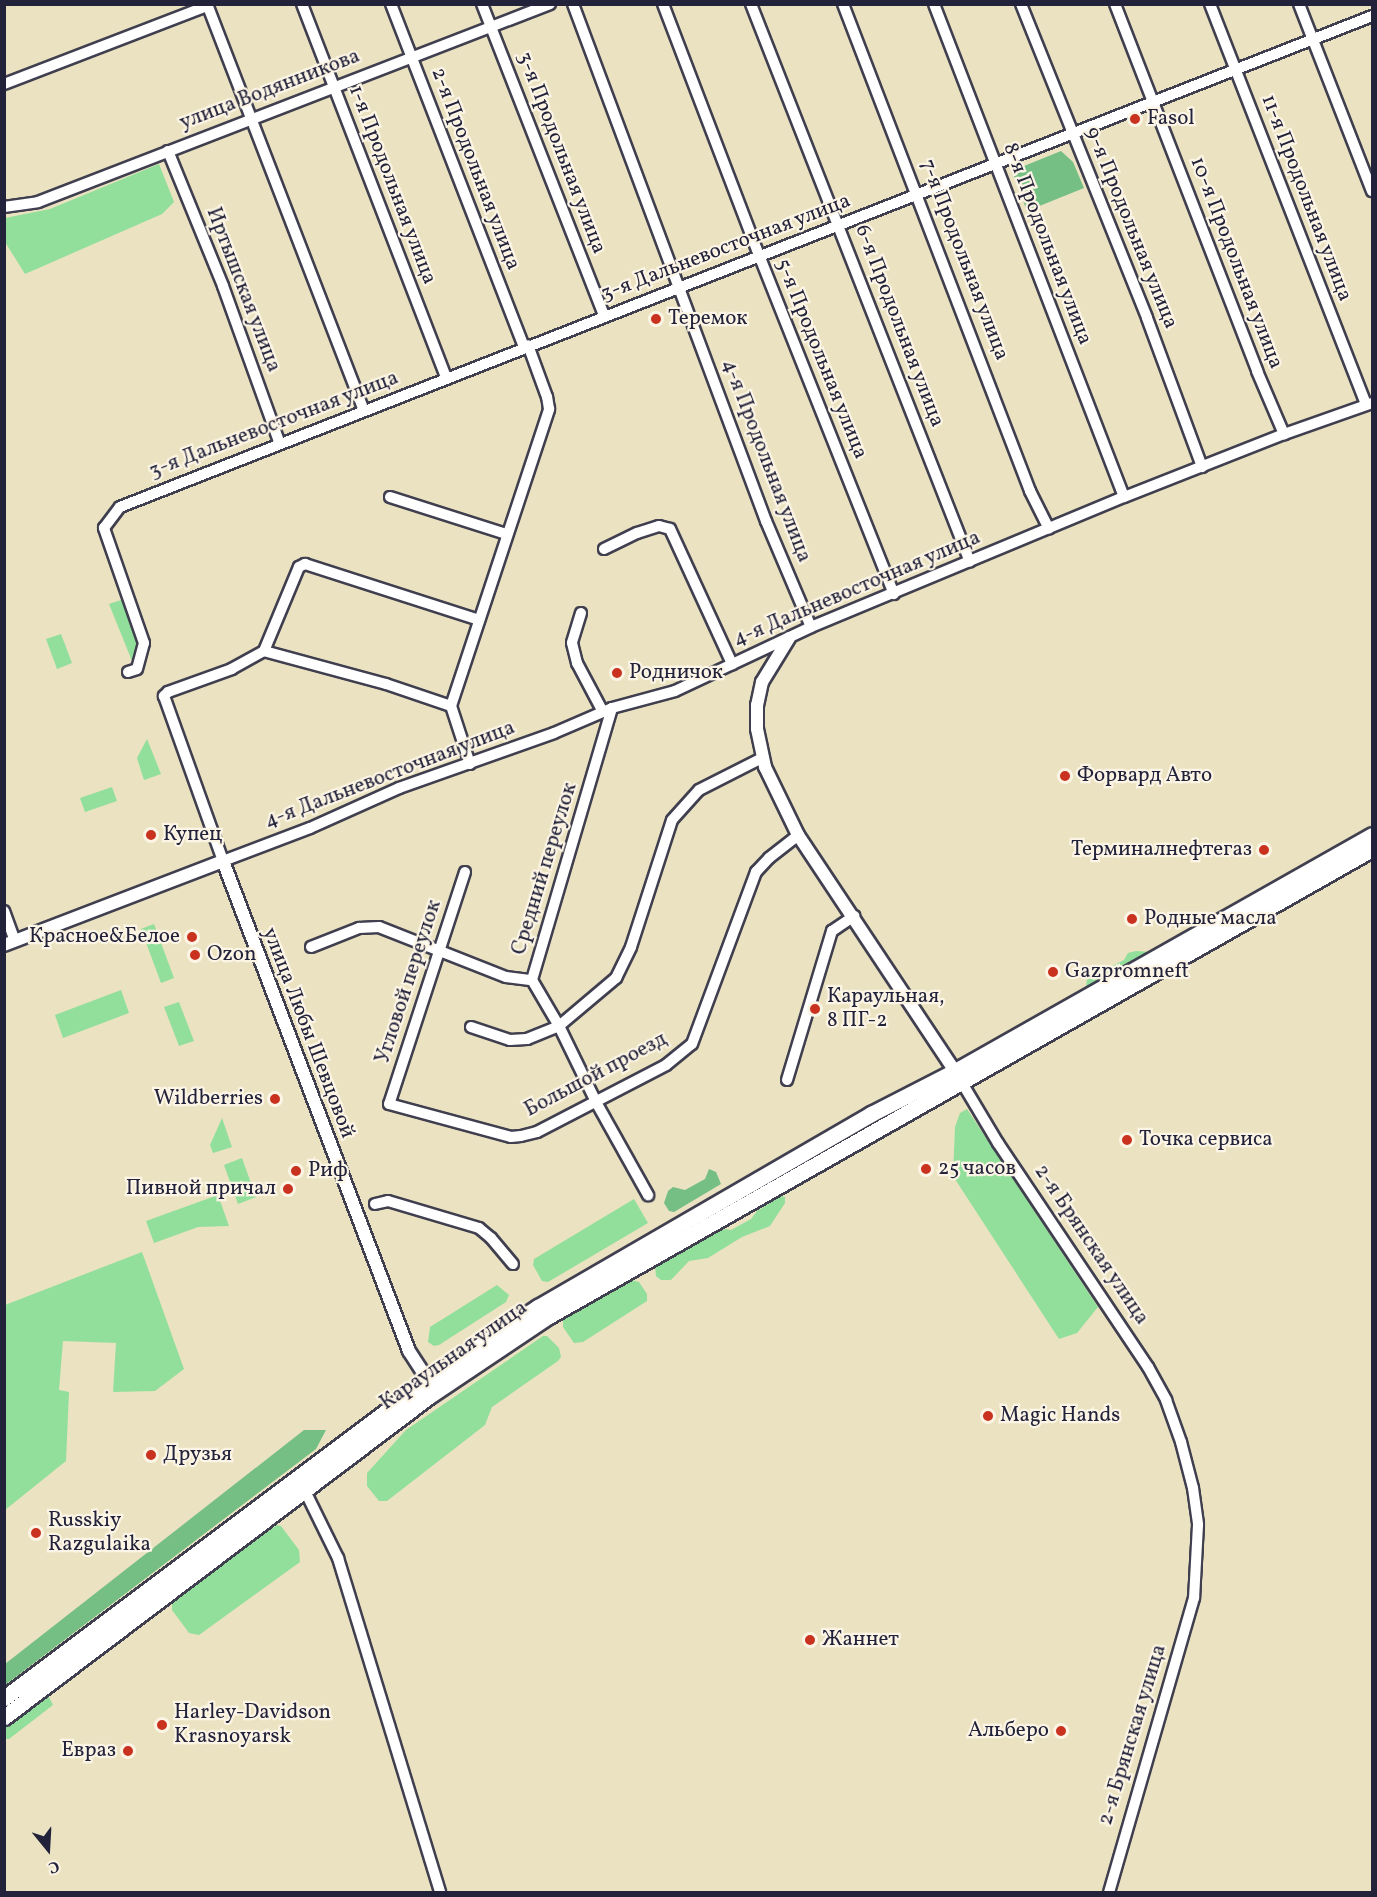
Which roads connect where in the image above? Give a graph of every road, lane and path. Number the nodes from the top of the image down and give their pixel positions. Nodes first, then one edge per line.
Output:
1 (302, 4) edge
2 (391, 4) edge
3 (482, 4) edge
4 (550, 4) edge
5 (573, 4) edge
6 (663, 4) edge
7 (751, 4) edge
8 (843, 4) edge
9 (934, 4) edge
10 (1021, 4) edge
11 (1116, 4) edge
12 (1210, 4) edge
13 (1299, 4) edge
14 (207, 5) edge
15 (1372, 16) edge
16 (491, 26) junction
17 (1313, 40) junction
18 (411, 56) junction
19 (1236, 72) junction
20 (4, 84) edge
21 (334, 86) junction
22 (1153, 102) junction
23 (252, 117) junction
24 (1072, 134) junction
25 (168, 150) junction
26 (995, 165) junction
27 (1372, 191) edge
28 (919, 195) junction
29 (4, 207) edge
30 (838, 225) junction
31 (759, 255) junction
32 (680, 286) junction
33 (604, 316) junction
34 (526, 346) junction
35 (447, 379) junction
36 (1369, 404) edge
37 (364, 411) junction
38 (1284, 434) junction
39 (280, 444) junction
40 (1202, 466) junction
41 (390, 497) dead end
42 (1124, 497) junction
43 (1049, 529) junction
44 (506, 534) junction
45 (604, 549) dead end
46 (970, 562) junction
47 (894, 594) junction
48 (582, 613) dead end
49 (479, 620) junction
50 (811, 627) junction
51 (789, 638) junction
52 (264, 651) junction
53 (732, 664) junction
54 (133, 670) dead end
55 (451, 706) junction
56 (608, 710) junction
57 (762, 758) junction
58 (470, 764) junction
59 (798, 835) junction
60 (1372, 835) edge
61 (1372, 849) edge
62 (223, 861) junction
63 (465, 872) dead end
64 (4, 911) edge
65 (854, 916) junction
66 (10, 943) edge
67 (311, 948) dead end
68 (440, 950) junction
69 (532, 980) junction
70 (559, 1026) junction
71 (471, 1027) dead end
72 (958, 1076) junction
73 (787, 1080) dead end
74 (596, 1102) junction
75 (389, 1104) joint
76 (648, 1195) dead end
77 (375, 1204) dead end
78 (513, 1264) dead end
79 (428, 1380) junction
80 (305, 1491) junction
81 (4, 1698) edge
82 (4, 1717) edge
83 (437, 1892) edge
84 (1109, 1893) edge

1 - 21 street, 1-я Продольная улица
2 - 18 street, 2-я Продольная улица
3 - 16 street, 3-я Продольная улица
4 - 16 street, улица Водянникова
5 - 32 street, 4-я Продольная улица
6 - 31 street, 5-я Продольная улица
7 - 30 street, 6-я Продольная улица
8 - 28 street, 7-я Продольная улица
9 - 26 street, 8-я Продольная улица
10 - 24 street, 9-я Продольная улица
11 - 22 street, 10-я Продольная улица
12 - 19 street, 11-я Продольная улица
13 - 17 street
14 - 20 street
14 - 23 street
15 - 17 street, 3-я Дальневосточная улица
16 - 18 street, улица Водянникова
16 - 33 street, 3-я Продольная улица
17 - 19 street, 3-я Дальневосточная улица
17 - 27 street
18 - 21 street, улица Водянникова
18 - 34 street, 2-я Продольная улица
19 - 22 street, 3-я Дальневосточная улица
19 - 36 street, 11-я Продольная улица
21 - 23 street, улица Водянникова
21 - 35 street, 1-я Продольная улица
22 - 24 street, 3-я Дальневосточная улица
22 - 38 street, 10-я Продольная улица
23 - 25 street, улица Водянникова
23 - 37 street
24 - 26 street, 3-я Дальневосточная улица
24 - 40 street, 9-я Продольная улица
25 - 29 street, улица Водянникова
25 - 39 street, Иртышская улица
26 - 28 street, 3-я Дальневосточная улица
26 - 42 street, 8-я Продольная улица
28 - 30 street, 3-я Дальневосточная улица
28 - 43 street, 7-я Продольная улица
30 - 31 street, 3-я Дальневосточная улица
30 - 46 street, 6-я Продольная улица
31 - 32 street, 3-я Дальневосточная улица
31 - 47 street, 5-я Продольная улица
32 - 33 street, 3-я Дальневосточная улица
32 - 50 street, 4-я Продольная улица
33 - 34 street, 3-я Дальневосточная улица
34 - 35 street, 3-я Дальневосточная улица
34 - 44 street, 2-я Продольная улица
35 - 37 street, 3-я Дальневосточная улица
36 - 38 street, 4-я Дальневосточная улица
37 - 39 street, 3-я Дальневосточная улица
38 - 40 street, 4-я Дальневосточная улица
39 - 54 street, 3-я Дальневосточная улица
40 - 42 street, 4-я Дальневосточная улица
41 - 44 street
42 - 43 street, 4-я Дальневосточная улица
43 - 46 street, 4-я Дальневосточная улица
44 - 49 street, 2-я Продольная улица
45 - 53 street
46 - 47 street, 4-я Дальневосточная улица
47 - 50 street, 4-я Дальневосточная улица
48 - 56 street
49 - 52 street
49 - 55 street, 2-я Продольная улица
50 - 51 street, 4-я Дальневосточная улица
51 - 53 street, 4-я Дальневосточная улица
51 - 57 street
52 - 55 street
52 - 62 street, улица Любы Шевцовой
53 - 56 street, 4-я Дальневосточная улица
55 - 58 street
56 - 58 street, 4-я Дальневосточная улица
56 - 69 street, Средний переулок
57 - 59 street
57 - 70 street
58 - 62 street, 4-я Дальневосточная улица
59 - 65 street
59 - 74 street, Большой проезд
60 - 72 main road
61 - 72 main road
62 - 66 street
62 - 79 street, улица Любы Шевцовой
63 - 68 street, Угловой переулок
64 - 66 street
65 - 72 street
65 - 73 street
67 - 68 street
68 - 69 street
68 - 75 street, Угловой переулок
69 - 70 street, Средний переулок
70 - 71 street
70 - 74 street, Средний переулок
72 - 79 main road, Караульная улица
72 - 80 main road, Караульная улица
72 - 84 street, 2-я Брянская улица
74 - 75 street, Большой проезд
74 - 76 street, Средний переулок
77 - 78 street
79 - 81 main road, Караульная улица
80 - 82 main road, Караульная улица
80 - 83 street

